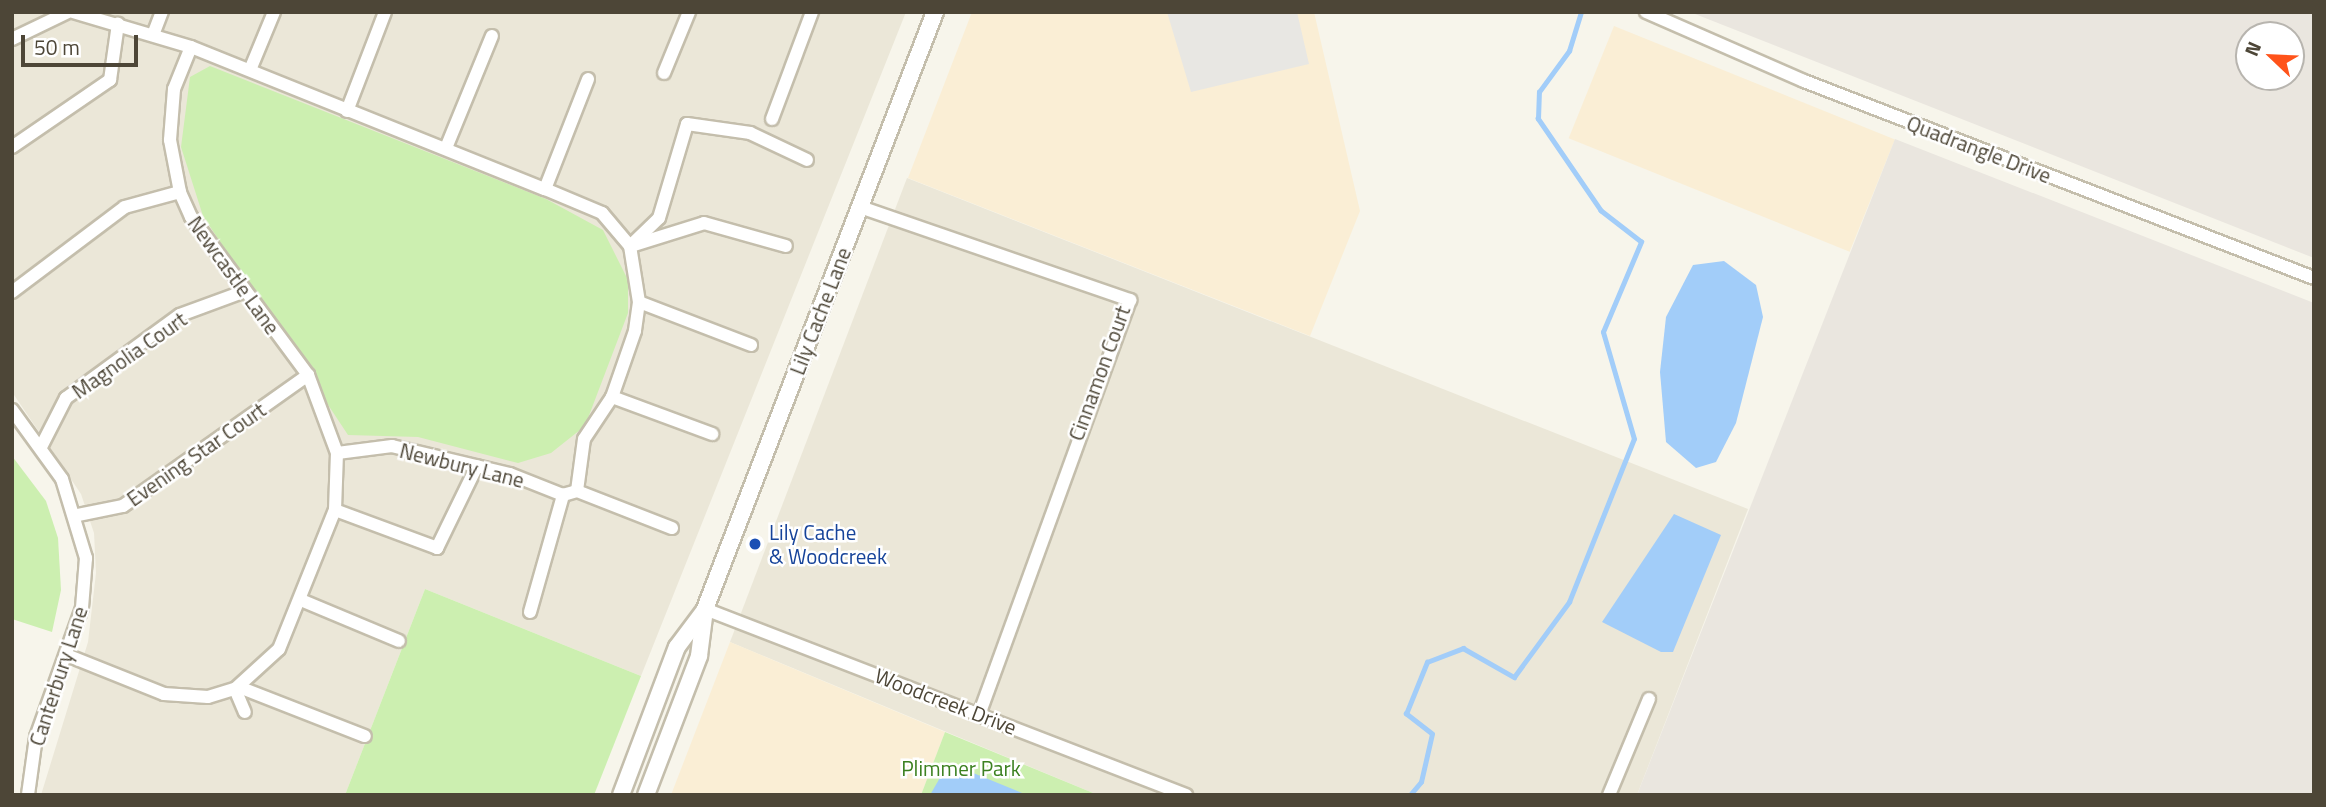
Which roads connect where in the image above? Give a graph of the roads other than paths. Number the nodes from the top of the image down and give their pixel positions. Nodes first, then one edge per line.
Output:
1 (70, 12) edge
2 (162, 12) edge
3 (274, 12) edge
4 (385, 12) edge
5 (688, 12) edge
6 (813, 12) edge
7 (935, 12) edge
8 (1646, 12) edge
9 (43, 17) edge
10 (118, 24) junction
11 (153, 35) junction
12 (492, 36) dead end
13 (12, 39) edge
14 (191, 47) junction
15 (250, 70) junction
16 (664, 73) dead end
17 (588, 79) dead end
18 (347, 110) junction
19 (772, 119) dead end
20 (12, 147) edge
21 (446, 148) junction
22 (807, 160) dead end
23 (545, 189) junction
24 (180, 192) junction
25 (860, 207) junction
26 (630, 246) junction
27 (786, 246) dead end
28 (2314, 278) edge
29 (12, 292) edge
30 (243, 292) junction
31 (639, 302) junction
32 (751, 345) dead end
33 (308, 375) junction
34 (612, 397) junction
35 (12, 410) edge
36 (712, 434) dead end
37 (41, 447) junction
38 (337, 453) junction
39 (477, 467) junction
40 (577, 491) junction
41 (563, 495) junction
42 (335, 510) junction
43 (78, 515) junction
44 (672, 528) dead end
45 (301, 600) junction
46 (705, 609) junction
47 (530, 612) dead end
48 (399, 641) dead end
49 (69, 656) junction
50 (237, 688) junction
51 (1649, 699) dead end
52 (245, 712) dead end
53 (980, 713) junction
54 (365, 736) dead end
55 (28, 795) edge
56 (621, 795) edge
57 (646, 795) edge
58 (1186, 795) edge
59 (1609, 795) edge

1 - 9 street
1 - 10 street
2 - 11 street
3 - 15 street
4 - 18 street
5 - 16 street
6 - 19 street
7 - 25 street, Lily Cache Lane
8 - 28 street, Quadrangle Drive
9 - 13 street
10 - 11 street
10 - 20 street
11 - 14 street
12 - 21 street
14 - 15 street
14 - 24 street, Newcastle Lane
15 - 18 street
17 - 23 street
18 - 21 street
21 - 23 street
22 - 26 street
23 - 26 street
24 - 29 street
24 - 30 street, Newcastle Lane
25 - 46 street, Lily Cache Lane
25 - 53 street, Cinnamon Court
26 - 27 street
26 - 31 street
30 - 33 street, Newcastle Lane
30 - 37 street, Magnolia Court
31 - 32 street
31 - 34 street
33 - 38 street, Newcastle Lane
33 - 43 street, Evening Star Court
34 - 36 street
34 - 40 street
35 - 37 street, Canterbury Lane
37 - 43 street, Canterbury Lane
38 - 39 street, Newbury Lane
38 - 42 street
39 - 41 street, Newbury Lane
39 - 42 street
40 - 41 street
40 - 44 street
41 - 47 street
42 - 45 street
43 - 49 street, Canterbury Lane
45 - 48 street
45 - 50 street
46 - 53 street, Woodcreek Drive
46 - 56 street, Lily Cache Lane
46 - 57 street, Lily Cache Lane
49 - 50 street
49 - 55 street, Canterbury Lane
50 - 52 street
50 - 54 street
51 - 59 street
53 - 58 street, Woodcreek Drive

